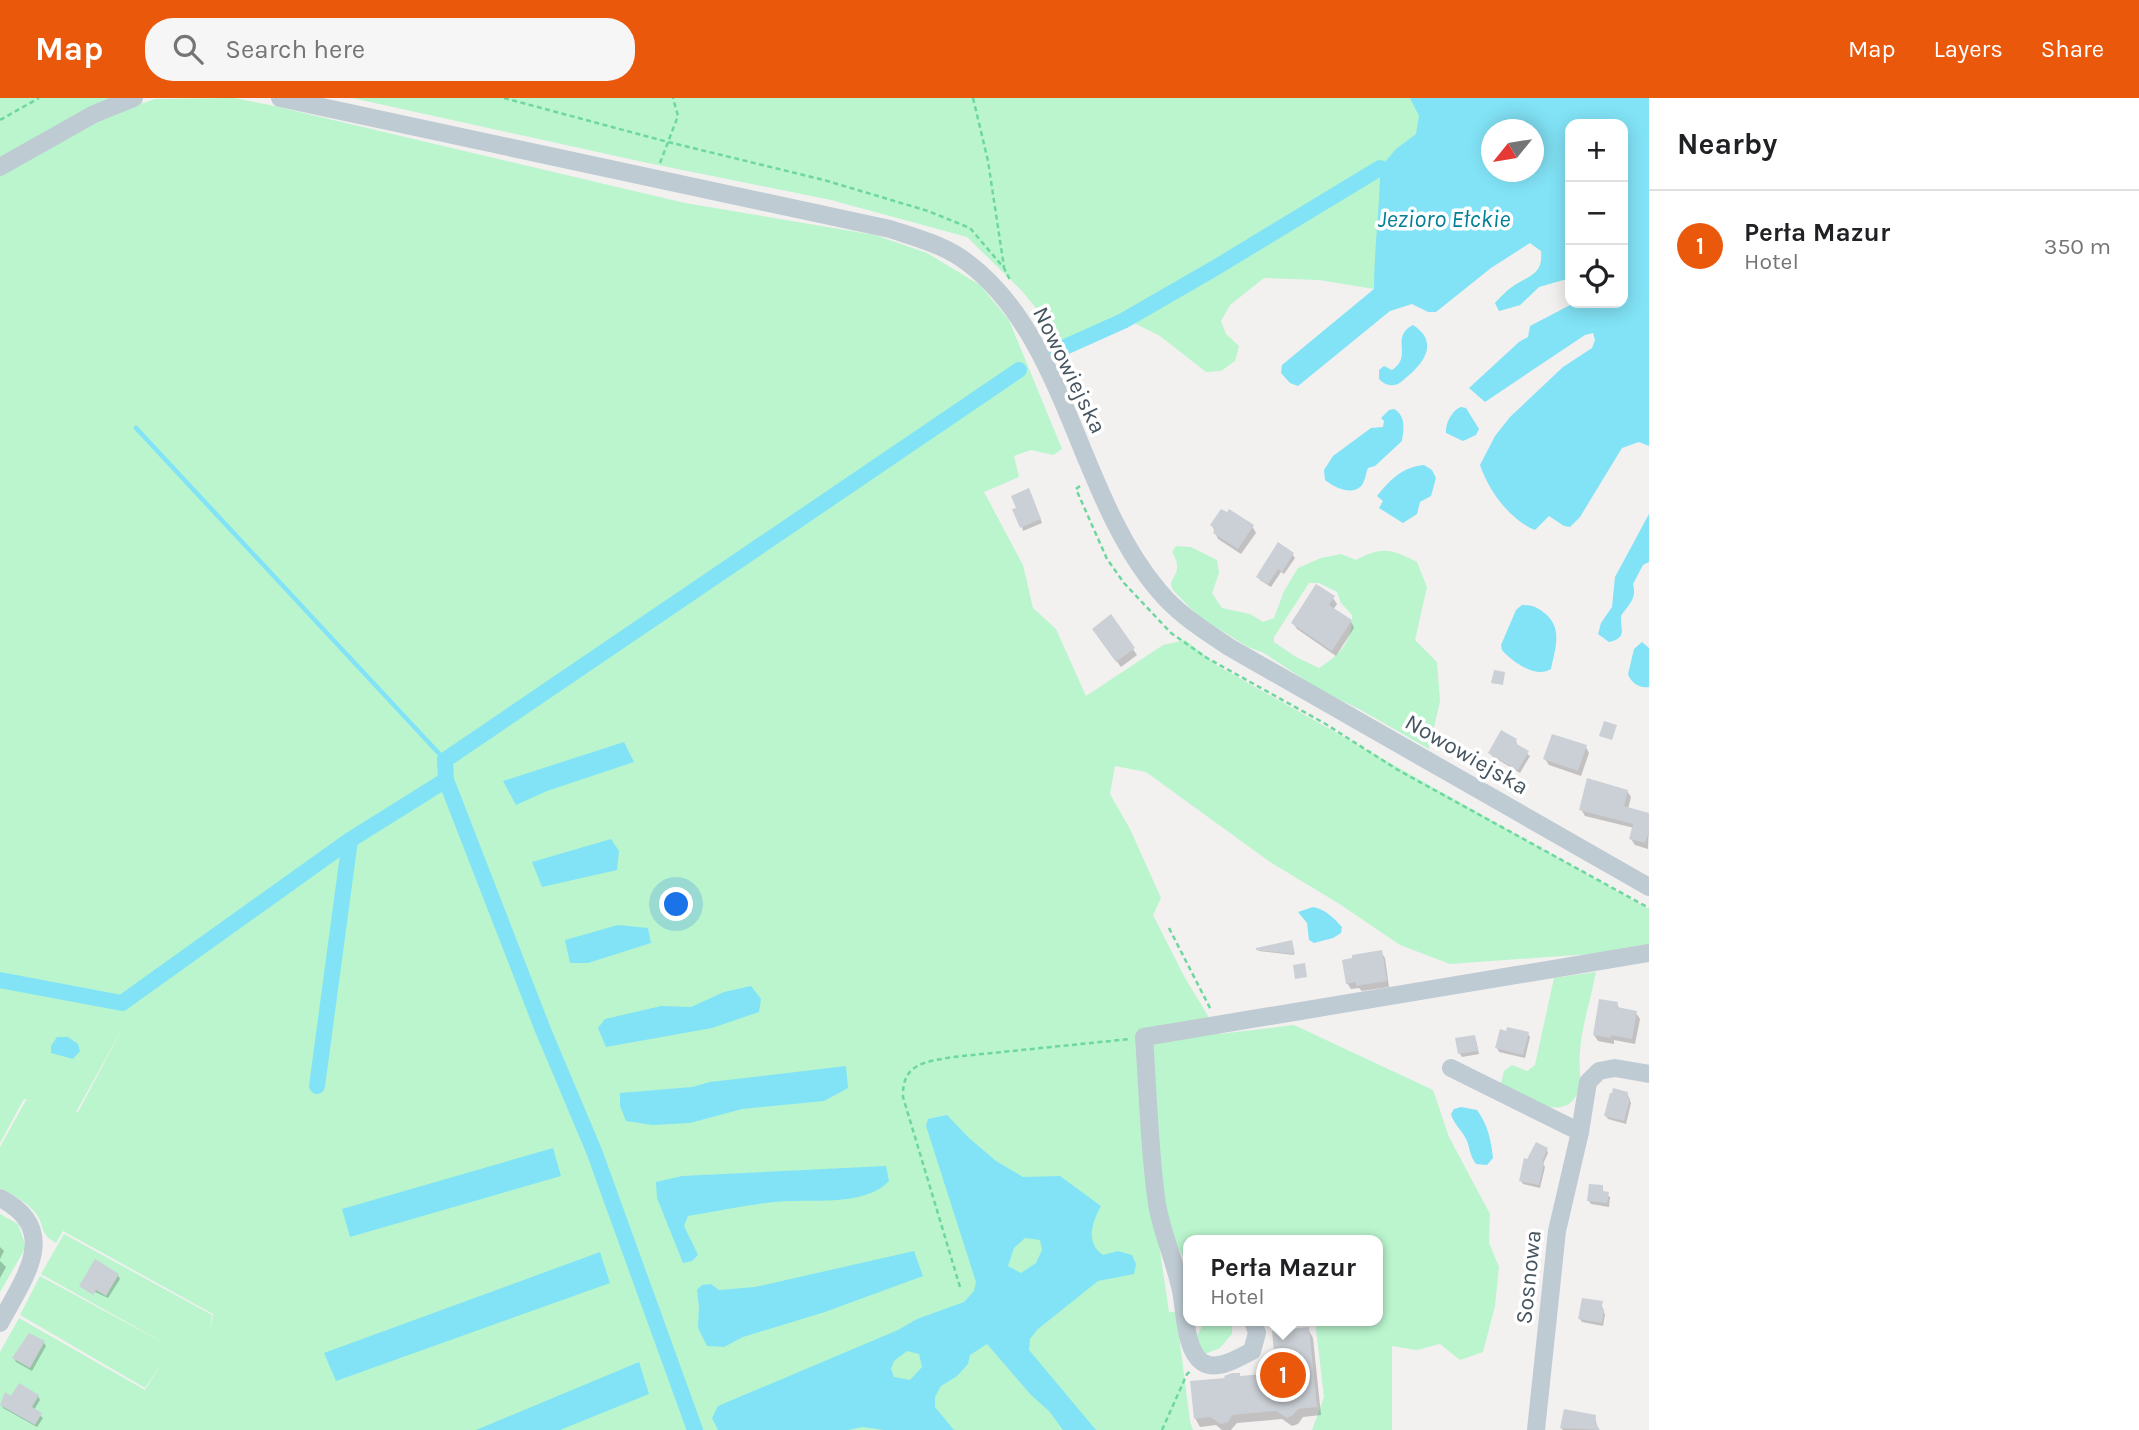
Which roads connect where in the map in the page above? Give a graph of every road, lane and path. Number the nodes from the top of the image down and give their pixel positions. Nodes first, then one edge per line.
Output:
1 (39, 98) edge
2 (134, 98) edge
3 (280, 98) edge
4 (504, 98) edge
5 (673, 98) edge
6 (973, 98) edge
7 (0, 120) edge
8 (668, 142) junction
9 (0, 167) edge
10 (653, 179) junction
11 (1649, 887) edge
12 (1168, 928) dead end
13 (1649, 953) edge
14 (1219, 1025) junction
15 (1144, 1037) junction
16 (1451, 1068) dead end
17 (1649, 1074) edge
18 (1580, 1132) junction
19 (0, 1198) edge
20 (1183, 1285) edge
21 (960, 1287) dead end
22 (0, 1323) edge
23 (1189, 1326) edge
24 (1255, 1326) edge
25 (1202, 1362) junction
26 (1162, 1430) edge
27 (1536, 1430) edge

1 - 7 path
2 - 9 street
3 - 10 street, Nowowiejska
4 - 8 path
5 - 8 path
6 - 8 path
8 - 10 path
10 - 11 street, Nowowiejska
12 - 14 path
13 - 14 street
14 - 15 street
15 - 20 street
15 - 21 path
16 - 18 street
17 - 18 street, Sosnowa
18 - 27 street, Sosnowa
19 - 22 street
23 - 25 street
24 - 25 street
25 - 26 path

